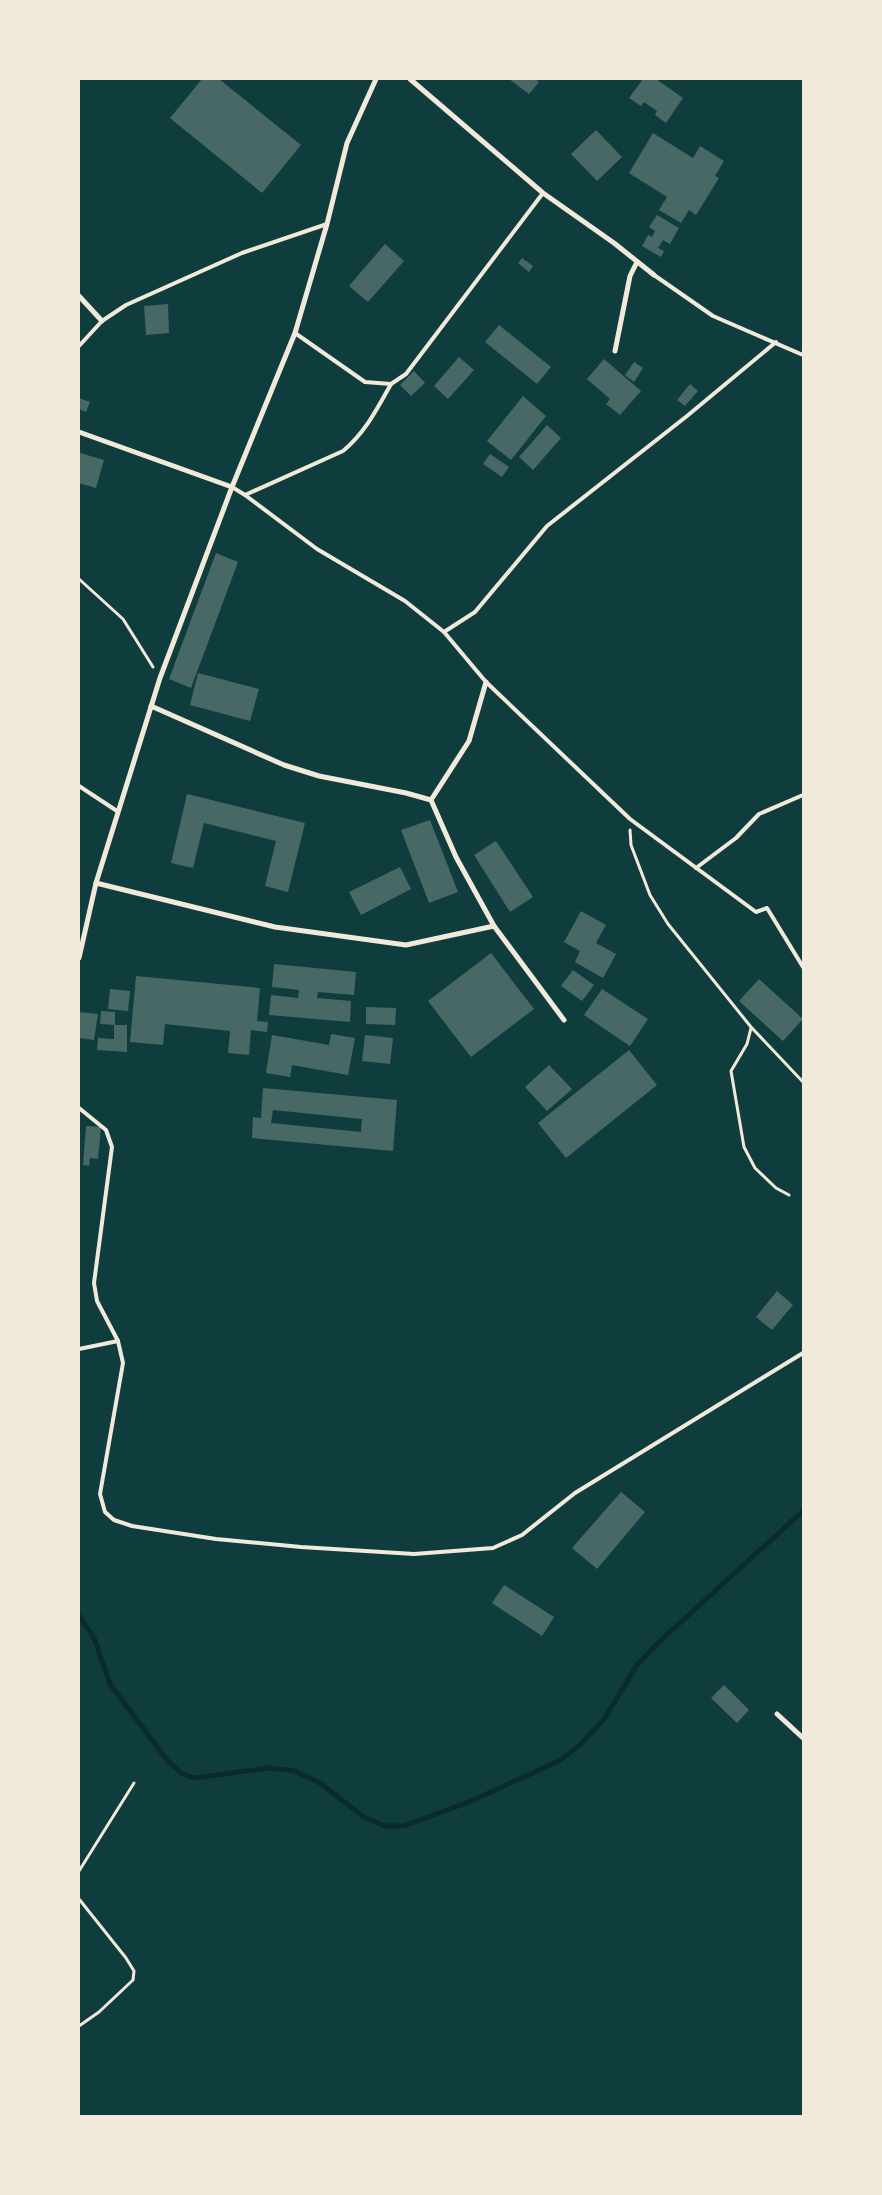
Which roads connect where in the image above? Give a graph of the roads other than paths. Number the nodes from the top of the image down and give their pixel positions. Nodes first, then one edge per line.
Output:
1 (376, 79) edge
2 (410, 79) edge
3 (543, 193) junction
4 (327, 224) junction
5 (637, 262) junction
6 (654, 275) joint
7 (79, 296) edge
8 (102, 321) junction
9 (296, 333) junction
10 (776, 342) junction
11 (79, 346) edge
12 (615, 351) dead end
13 (803, 355) edge
14 (391, 384) junction
15 (79, 432) edge
16 (232, 487) junction
17 (245, 495) junction
18 (444, 632) junction
19 (486, 682) junction
20 (151, 706) junction
21 (79, 786) edge
22 (803, 795) edge
23 (431, 800) junction
24 (117, 811) junction
25 (696, 868) junction
26 (96, 883) junction
27 (494, 926) junction
28 (79, 958) edge
29 (803, 967) edge
30 (564, 1020) dead end
31 (79, 1108) edge
32 (118, 1341) junction
33 (79, 1349) edge
34 (803, 1353) edge
35 (777, 1714) dead end
36 (803, 1738) edge

1 - 4 street
2 - 3 street
3 - 5 street
3 - 14 lane
4 - 8 lane
4 - 9 street
5 - 6 street
5 - 12 street
6 - 10 lane
7 - 8 street
8 - 11 lane
9 - 14 lane
9 - 16 street
10 - 13 lane
10 - 18 lane
14 - 17 lane
15 - 16 street
16 - 17 lane
16 - 20 street
17 - 18 lane
18 - 19 lane
19 - 23 street
19 - 25 lane
20 - 23 street
20 - 24 street
21 - 24 lane
22 - 25 lane
23 - 27 street
24 - 26 street
25 - 29 lane
26 - 27 street
26 - 28 street
27 - 30 street
31 - 32 lane
32 - 33 lane
32 - 34 lane
35 - 36 street

